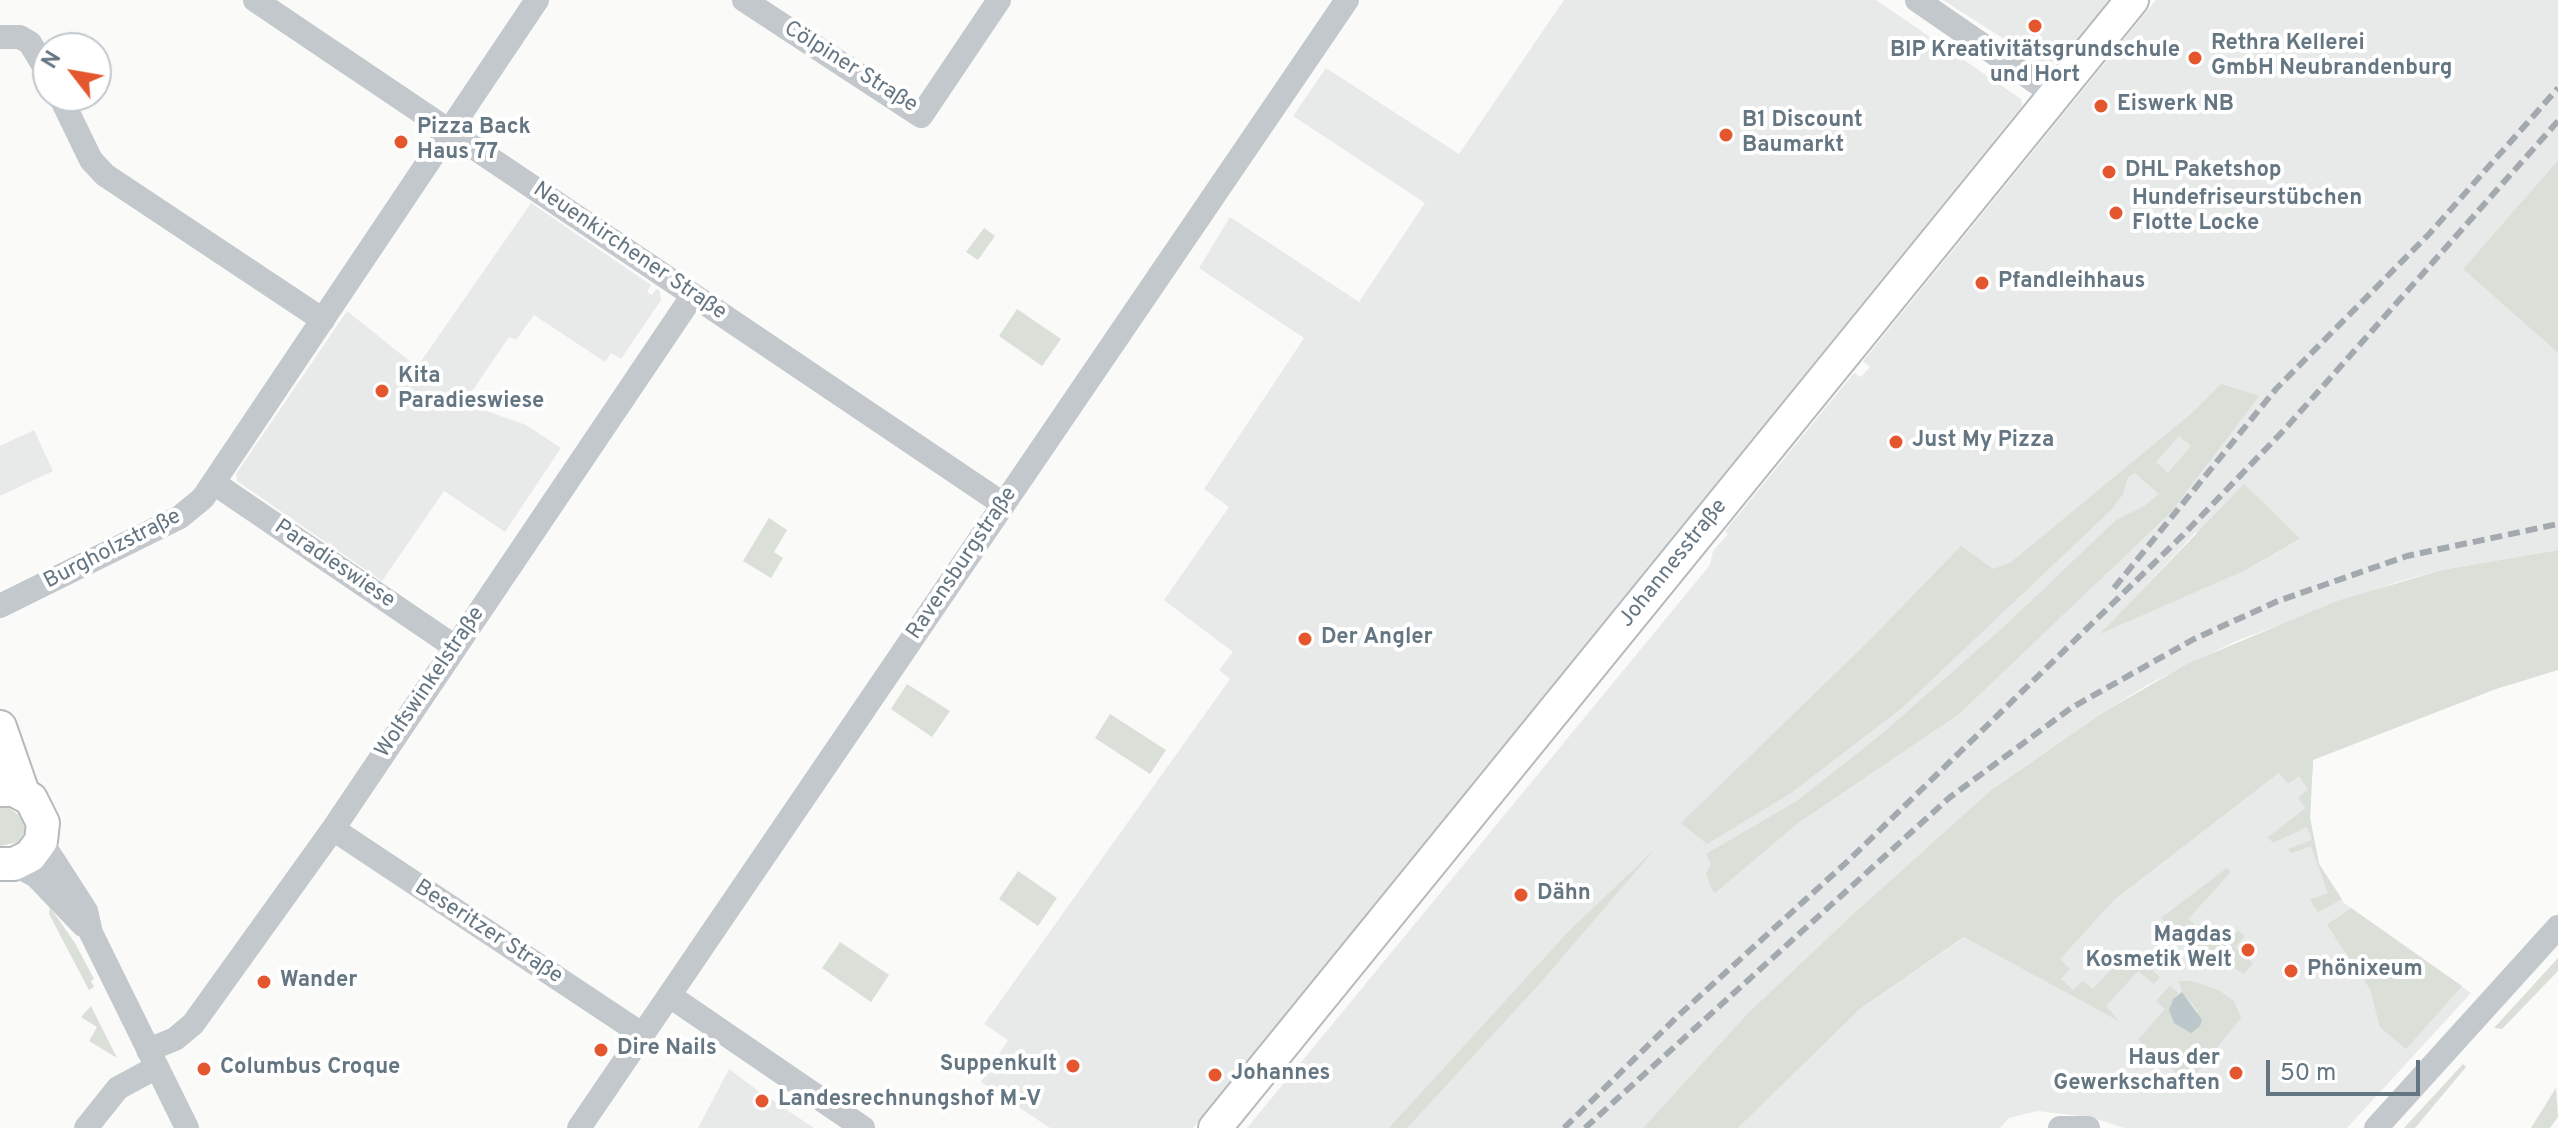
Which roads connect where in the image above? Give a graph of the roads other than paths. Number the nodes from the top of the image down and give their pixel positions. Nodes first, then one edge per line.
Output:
1 (255, 0) edge
2 (537, 0) edge
3 (744, 0) edge
4 (999, 0) edge
5 (1347, 0) edge
6 (1917, 0) edge
7 (2132, 0) edge
8 (0, 37) edge
9 (32, 46) edge
10 (2055, 95) junction
11 (68, 112) edge
12 (449, 131) junction
13 (693, 295) junction
14 (323, 320) junction
15 (214, 483) junction
16 (1003, 504) junction
17 (0, 606) edge
18 (455, 647) junction
19 (0, 727) edge
20 (12, 791) edge
21 (333, 829) junction
22 (41, 841) junction
23 (7, 864) edge
24 (2558, 927) edge
25 (91, 933) junction
26 (670, 996) junction
27 (643, 1035) junction
28 (152, 1059) junction
29 (86, 1128) edge
30 (187, 1128) edge
31 (579, 1128) edge
32 (863, 1128) edge
33 (1215, 1128) edge
34 (2060, 1128) edge
35 (2088, 1128) edge
36 (2376, 1128) edge

1 - 12 street, Neuenkirchener Straße
2 - 12 street, Burgholzstraße
3 - 4 street, Cölpiner Straße
5 - 16 street, Ravensburgstraße
6 - 10 street
7 - 10 main road, Johannesstraße
8 - 9 street
10 - 33 main road, Johannesstraße
11 - 14 street
12 - 13 street, Neuenkirchener Straße
12 - 14 street, Burgholzstraße
13 - 16 street, Neuenkirchener Straße
13 - 18 street, Wolfswinkelstraße
14 - 15 street, Burgholzstraße
15 - 17 street, Burgholzstraße
15 - 18 street, Paradieswiese
16 - 26 street, Ravensburgstraße
18 - 21 street, Wolfswinkelstraße
19 - 20 main road
20 - 22 main road
21 - 27 street, Beseritzer Straße
21 - 28 street, Wolfswinkelstraße
22 - 23 main road
22 - 25 street
23 - 25 street
24 - 36 street
25 - 28 street
26 - 27 street, Ravensburgstraße
26 - 32 street
27 - 31 street, Ravensburgstraße
28 - 29 street, Wolfswinkelstraße
28 - 30 street
34 - 35 street

